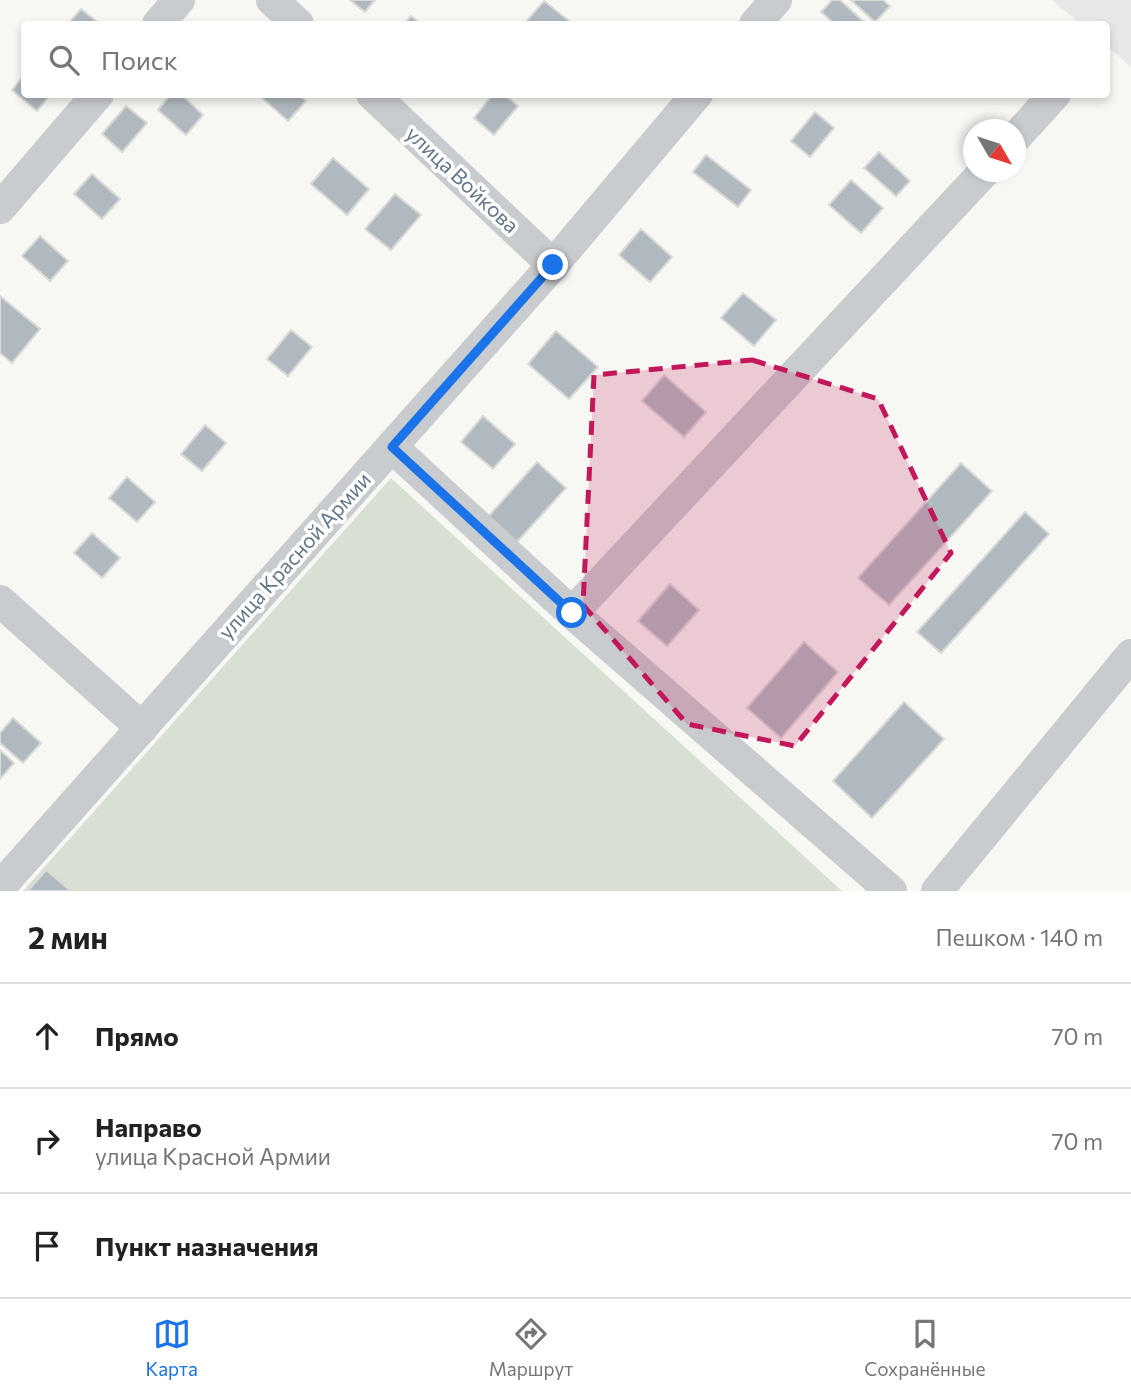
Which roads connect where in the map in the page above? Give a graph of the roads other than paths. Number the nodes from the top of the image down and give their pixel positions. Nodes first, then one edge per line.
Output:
1 (179, 0) edge
2 (272, 0) edge
3 (776, 0) edge
4 (161, 21) edge
5 (295, 21) edge
6 (758, 21) edge
7 (95, 98) edge
8 (376, 98) edge
9 (693, 98) edge
10 (1051, 98) edge
11 (1026, 126) edge
12 (975, 182) edge
13 (0, 208) edge
14 (553, 265) junction
15 (392, 447) junction
16 (0, 601) edge
17 (572, 613) junction
18 (1131, 655) edge
19 (142, 728) junction
20 (0, 887) edge
21 (891, 891) edge
22 (937, 891) edge

1 - 4 street
2 - 5 street
3 - 6 street
7 - 13 street
8 - 14 street, улица Войкова
9 - 14 street, улица Красной Армии
10 - 11 street
12 - 17 street
14 - 15 street, улица Красной Армии
15 - 17 street
15 - 19 street, улица Красной Армии
16 - 19 street
17 - 21 street
18 - 22 street
19 - 20 street, улица Красной Армии

